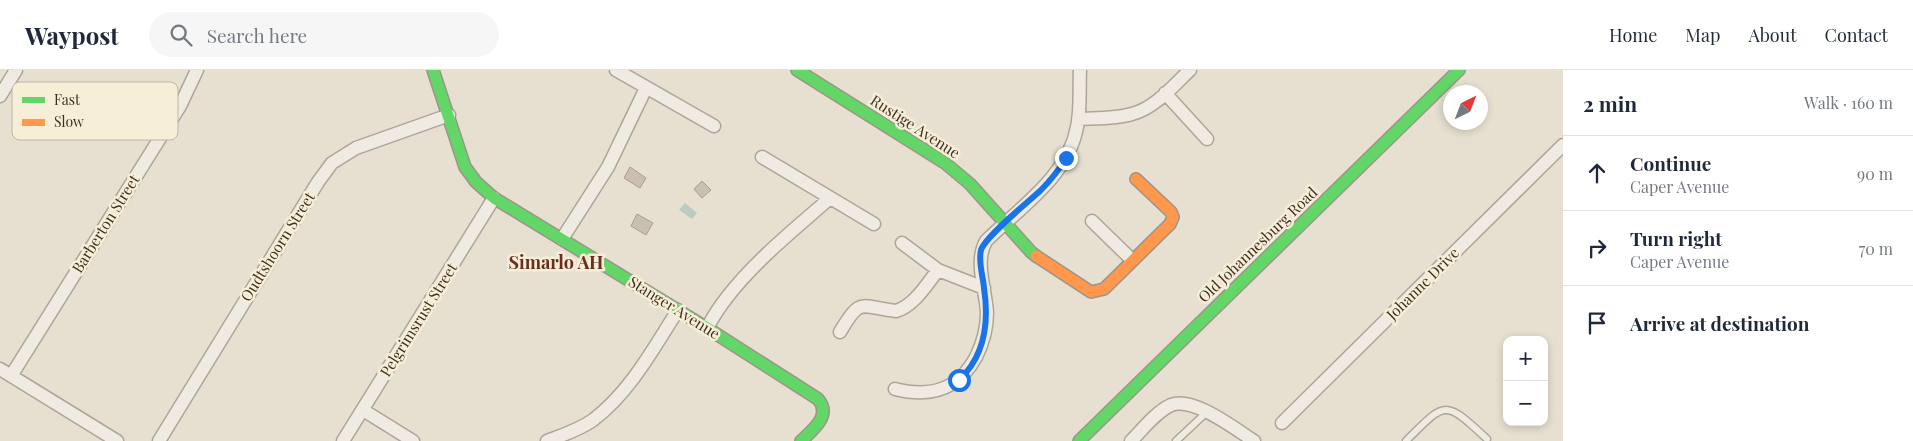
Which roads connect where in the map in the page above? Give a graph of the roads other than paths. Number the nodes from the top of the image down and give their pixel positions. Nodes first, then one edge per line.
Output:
1 (16, 70) edge
2 (198, 70) edge
3 (433, 70) edge
4 (616, 70) edge
5 (797, 70) edge
6 (1080, 70) edge
7 (1190, 70) edge
8 (1459, 70) edge
9 (646, 88) junction
10 (1165, 94) junction
11 (0, 96) edge
12 (178, 109) edge
13 (449, 115) junction
14 (1078, 119) junction
15 (714, 126) dead end
16 (1206, 139) dead end
17 (159, 140) edge
18 (1563, 145) edge
19 (762, 157) dead end
20 (1136, 178) dead end
21 (494, 198) junction
22 (830, 198) junction
23 (1092, 221) dead end
24 (1006, 222) junction
25 (874, 224) dead end
26 (562, 239) junction
27 (902, 243) dead end
28 (1132, 260) junction
29 (938, 270) junction
30 (984, 288) junction
31 (678, 310) junction
32 (707, 328) junction
33 (840, 332) dead end
34 (0, 369) edge
35 (11, 376) junction
36 (895, 389) dead end
37 (363, 410) junction
38 (1207, 412) junction
39 (1282, 423) dead end
40 (1487, 439) dead end
41 (117, 441) edge
42 (159, 441) edge
43 (344, 441) edge
44 (413, 441) edge
45 (547, 441) edge
46 (801, 441) edge
47 (1079, 441) edge
48 (1131, 441) edge
49 (1176, 441) edge
50 (1254, 441) edge
51 (1406, 441) edge

1 - 11 street
2 - 12 street, Barberton Street
3 - 13 street, Stanger Avenue
4 - 9 street
5 - 24 street, Rustige Avenue
6 - 14 street
7 - 10 street
8 - 47 street, Old Johannesburg Road
9 - 15 street
9 - 26 street
10 - 14 street
10 - 16 street
13 - 21 street, Stanger Avenue
13 - 42 street, Oudtshoorn Street
14 - 24 street
17 - 35 street, Barberton Street
18 - 39 street, Johanne Drive
19 - 22 street
20 - 28 street, Rustige Avenue
21 - 26 street, Stanger Avenue
21 - 37 street, Pelgrimsrust Street
22 - 25 street
22 - 32 street
23 - 28 street
24 - 28 street, Rustige Avenue
24 - 30 street
26 - 31 street, Stanger Avenue
27 - 29 street
29 - 30 street
29 - 33 street
30 - 36 street
31 - 32 street, Stanger Avenue
31 - 45 street
32 - 46 street, Stanger Avenue
34 - 35 street
35 - 41 street
37 - 43 street, Pelgrimsrust Street
37 - 44 street
38 - 48 street
38 - 49 lane
38 - 50 street
40 - 51 lane

